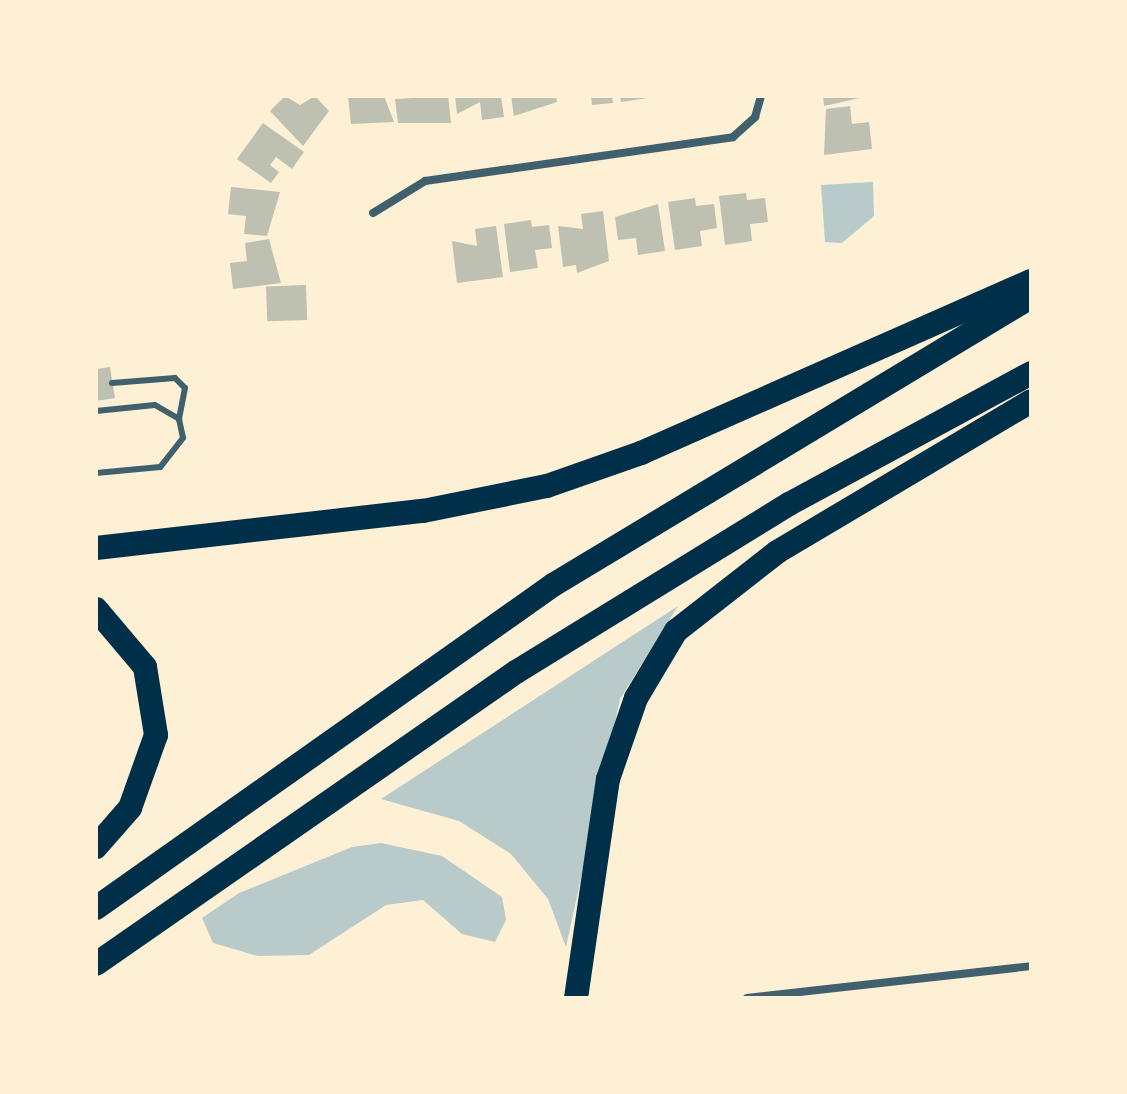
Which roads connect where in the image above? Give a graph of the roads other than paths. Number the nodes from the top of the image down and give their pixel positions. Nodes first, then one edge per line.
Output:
1 (761, 96) edge
2 (373, 213) dead end
3 (1031, 281) edge
4 (1031, 297) edge
5 (1031, 373) edge
6 (112, 383) dead end
7 (1031, 401) edge
8 (96, 411) edge
9 (179, 419) junction
10 (96, 473) edge
11 (96, 548) edge
12 (96, 609) edge
13 (96, 847) edge
14 (96, 908) edge
15 (96, 964) edge
16 (1031, 966) edge
17 (576, 998) edge
18 (747, 998) edge

1 - 2 street
3 - 11 highway
4 - 14 highway
5 - 15 highway
6 - 9 lane
7 - 17 highway
8 - 9 lane
9 - 10 lane
12 - 13 highway
16 - 18 street

